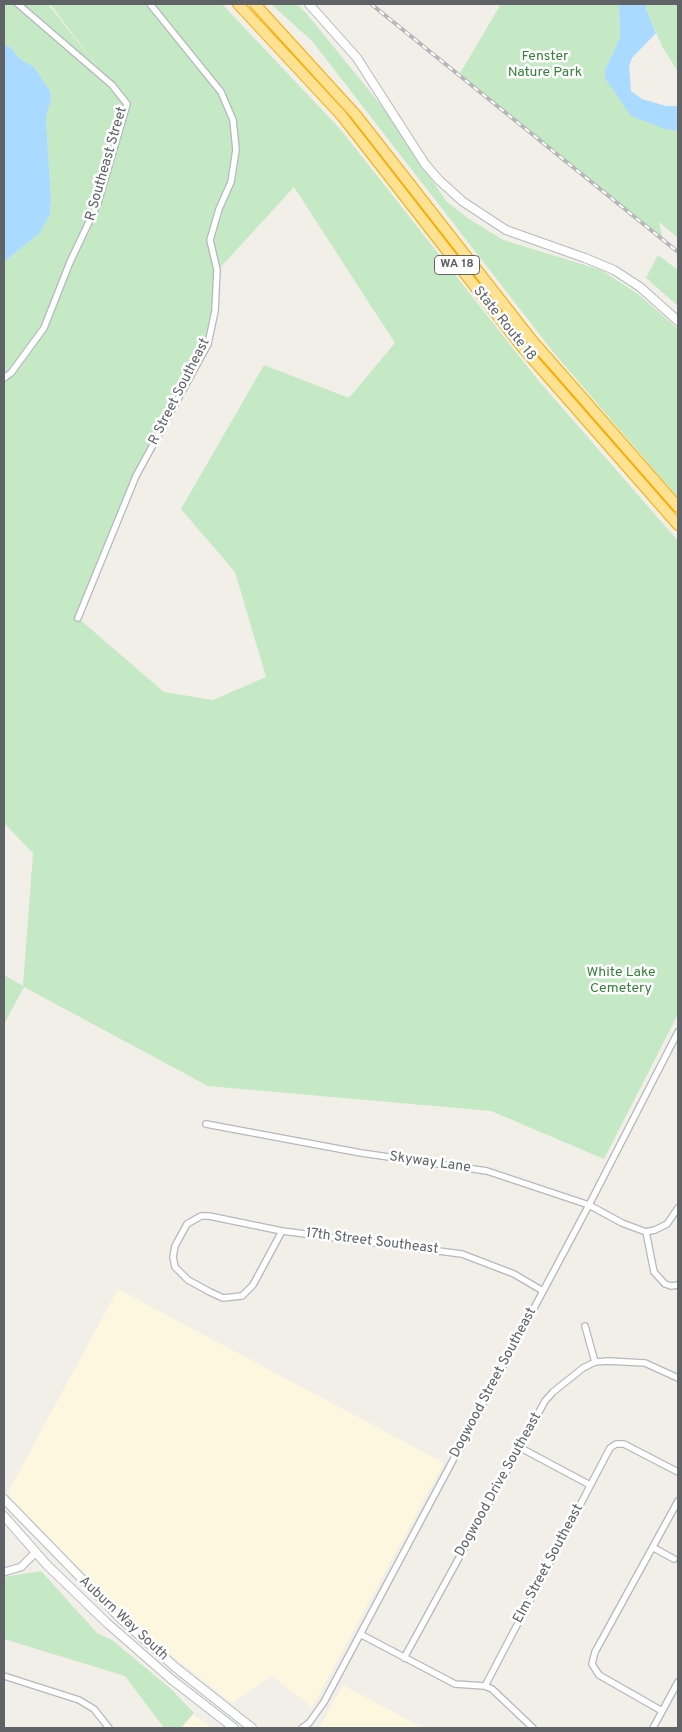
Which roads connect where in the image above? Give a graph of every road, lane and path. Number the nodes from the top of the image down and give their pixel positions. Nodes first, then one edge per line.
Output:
1 (18, 4) edge
2 (150, 4) edge
3 (238, 4) edge
4 (254, 4) edge
5 (309, 4) edge
6 (678, 321) edge
7 (4, 378) edge
8 (678, 507) edge
9 (678, 525) edge
10 (78, 618) dead end
11 (678, 1032) edge
12 (206, 1124) dead end
13 (589, 1205) junction
14 (678, 1208) edge
15 (282, 1231) junction
16 (646, 1232) junction
17 (678, 1285) edge
18 (543, 1291) junction
19 (585, 1326) dead end
20 (595, 1362) junction
21 (678, 1378) edge
22 (519, 1447) junction
23 (678, 1472) edge
24 (590, 1485) junction
25 (4, 1499) edge
26 (678, 1501) edge
27 (4, 1516) edge
28 (654, 1548) junction
29 (36, 1552) junction
30 (674, 1560) dead end
31 (4, 1572) edge
32 (360, 1634) junction
33 (133, 1645) junction
34 (404, 1658) junction
35 (182, 1673) junction
36 (4, 1676) edge
37 (678, 1682) edge
38 (485, 1686) junction
39 (662, 1711) junction
40 (109, 1728) edge
41 (234, 1728) edge
42 (252, 1728) edge
43 (302, 1728) edge
44 (530, 1728) edge
45 (653, 1728) edge

1 - 7 street, R Southeast Street
2 - 10 street, R Street Southeast
3 - 9 highway, State Route 18 / WA 18
4 - 8 highway, State Route 18 / WA 18
5 - 6 main road
11 - 13 street, Dogwood Street Southeast
12 - 13 street, Skyway Lane
13 - 16 street, Skyway Lane
13 - 18 street, Dogwood Street Southeast
14 - 16 street
15 - 15 street, 17th Street Southeast
15 - 18 street, 17th Street Southeast
16 - 17 street
18 - 32 street, Dogwood Street Southeast
19 - 20 street
20 - 21 street
20 - 22 street, Dogwood Drive Southeast
22 - 24 street
22 - 34 street, Dogwood Drive Southeast
23 - 24 street, Elm Street Southeast
24 - 38 street, Elm Street Southeast
25 - 35 main road, Auburn Way South
26 - 28 street
27 - 29 main road, Auburn Way South
28 - 30 street
28 - 39 street
29 - 31 street
29 - 33 main road, Auburn Way South
32 - 34 street
32 - 43 street, Dogwood Street Southeast
33 - 35 main road
33 - 41 main road, Auburn Way South
34 - 38 street
35 - 42 main road, Auburn Way South
36 - 40 street
37 - 39 street
38 - 44 street
39 - 45 street

